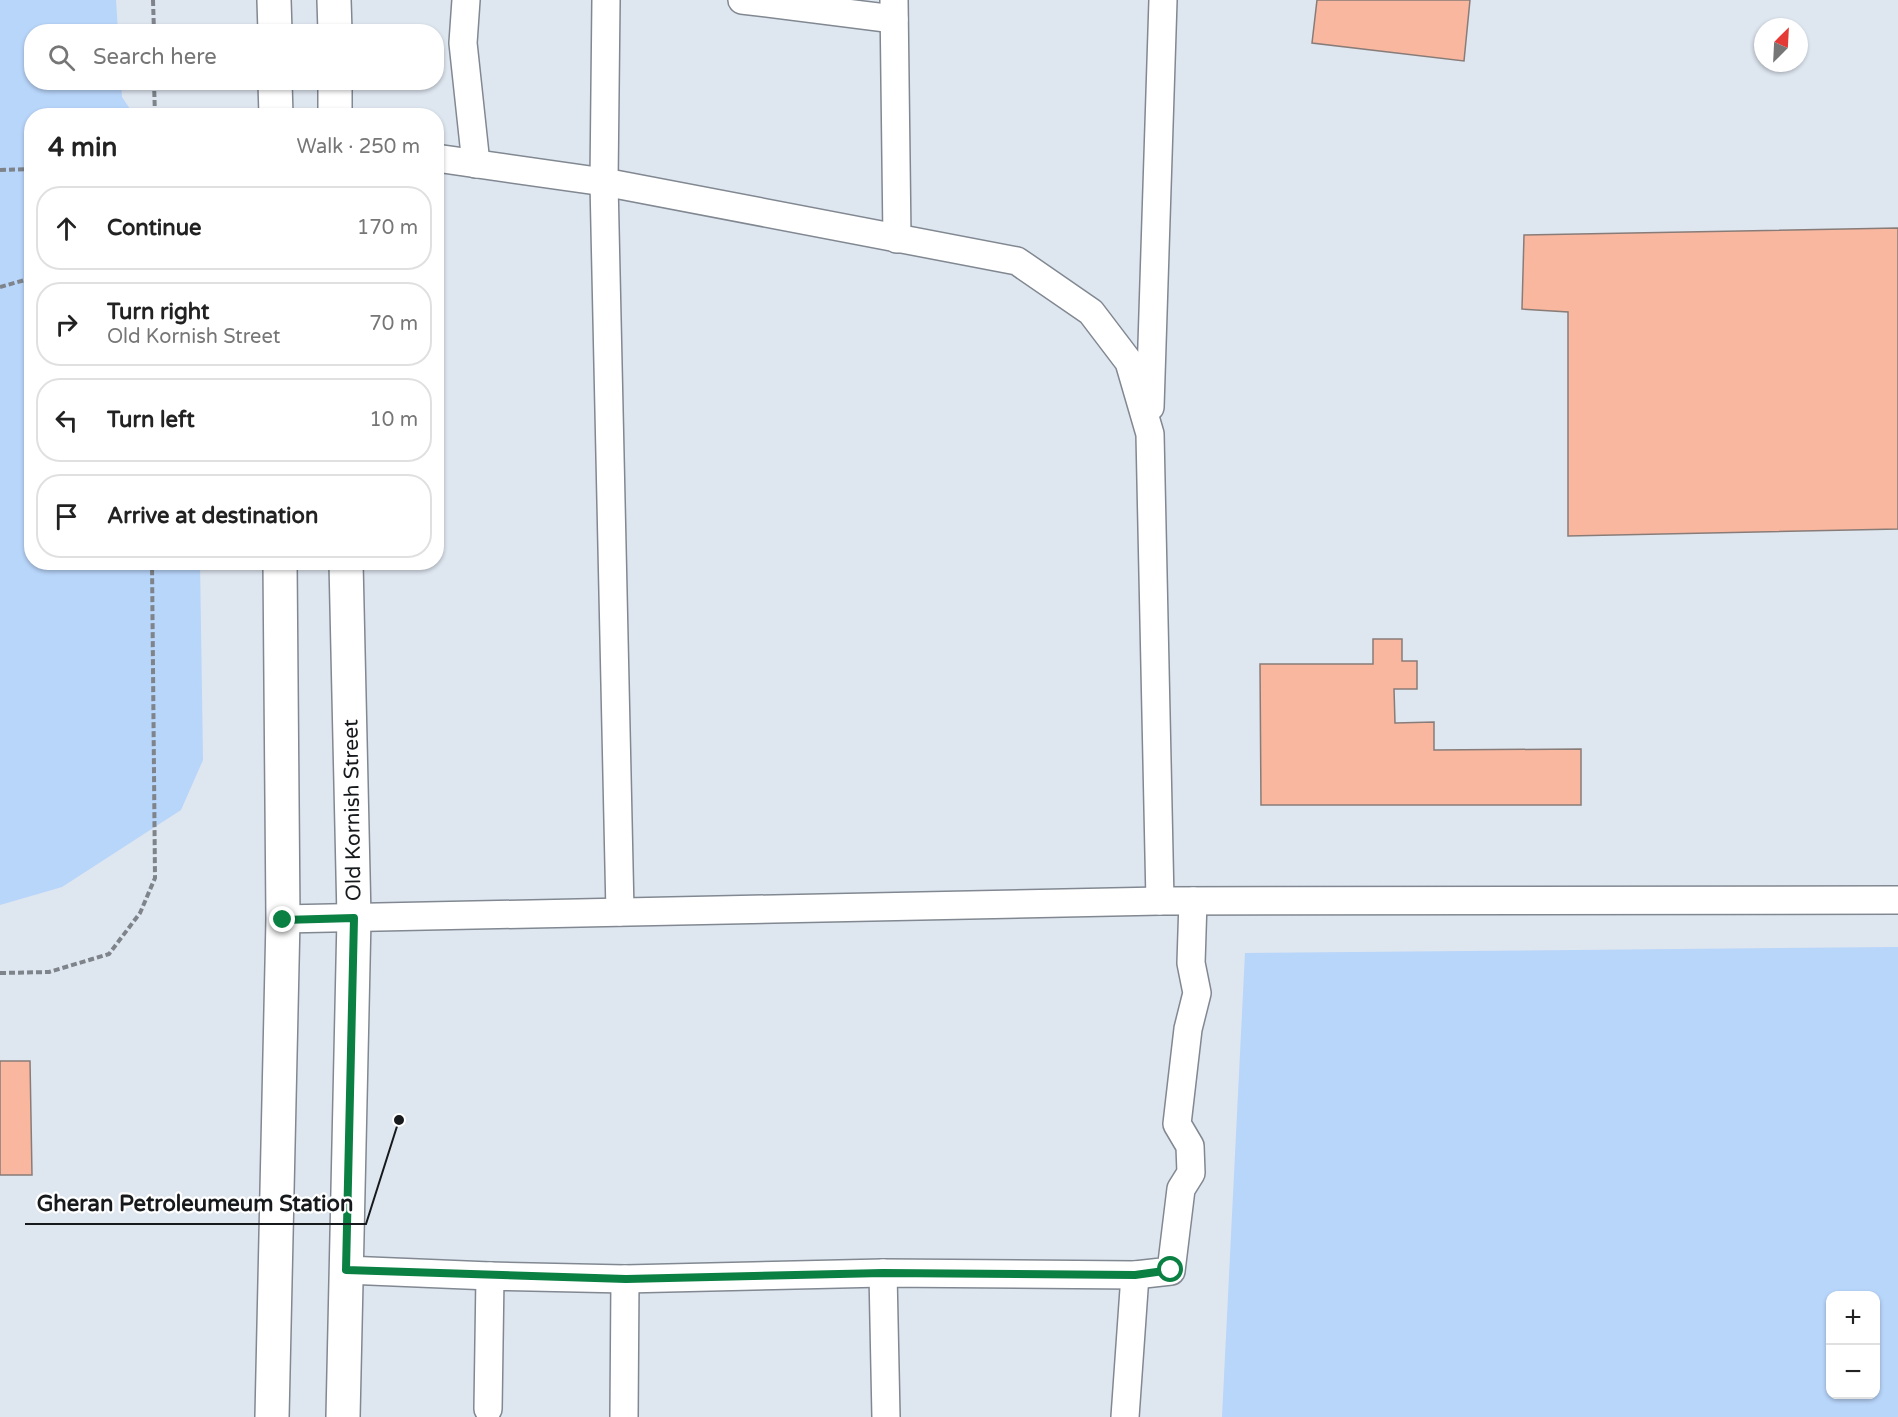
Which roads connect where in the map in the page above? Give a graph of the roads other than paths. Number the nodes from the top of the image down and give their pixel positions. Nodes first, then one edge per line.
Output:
1 (274, 0) edge
2 (334, 0) edge
3 (466, 0) edge
4 (606, 0) edge
5 (742, 0) edge
6 (1163, 0) edge
7 (894, 9) edge
8 (275, 24) edge
9 (334, 24) edge
10 (275, 90) edge
11 (335, 90) edge
12 (276, 108) edge
13 (335, 108) edge
14 (444, 159) edge
15 (476, 164) junction
16 (604, 182) junction
17 (897, 239) junction
18 (1149, 434) junction
19 (280, 570) edge
20 (346, 570) edge
21 (1898, 900) edge
22 (1160, 901) junction
23 (1192, 901) junction
24 (620, 912) junction
25 (354, 918) junction
26 (283, 920) junction
27 (346, 1270) junction
28 (883, 1273) junction
29 (1135, 1275) junction
30 (490, 1276) junction
31 (626, 1279) junction
32 (488, 1409) dead end
33 (272, 1417) edge
34 (343, 1417) edge
35 (624, 1417) edge
36 (886, 1417) edge
37 (1125, 1417) edge

1 - 8 main road
2 - 9 main road
3 - 15 street
4 - 16 street
5 - 7 street
6 - 18 street
7 - 17 street
10 - 12 main road
11 - 13 main road
14 - 15 street
15 - 16 street
16 - 17 street
16 - 24 street
17 - 18 street
18 - 22 street
19 - 26 main road
20 - 25 main road, Old Kornish Street
21 - 23 street
22 - 23 street
22 - 24 street
23 - 29 street
24 - 25 street
25 - 26 street
25 - 27 main road, Old Kornish Street
26 - 33 main road
27 - 30 street
27 - 34 main road, Old Kornish Street
28 - 29 street
28 - 31 street
28 - 36 street
29 - 37 street
30 - 31 street
30 - 32 street
31 - 35 street

